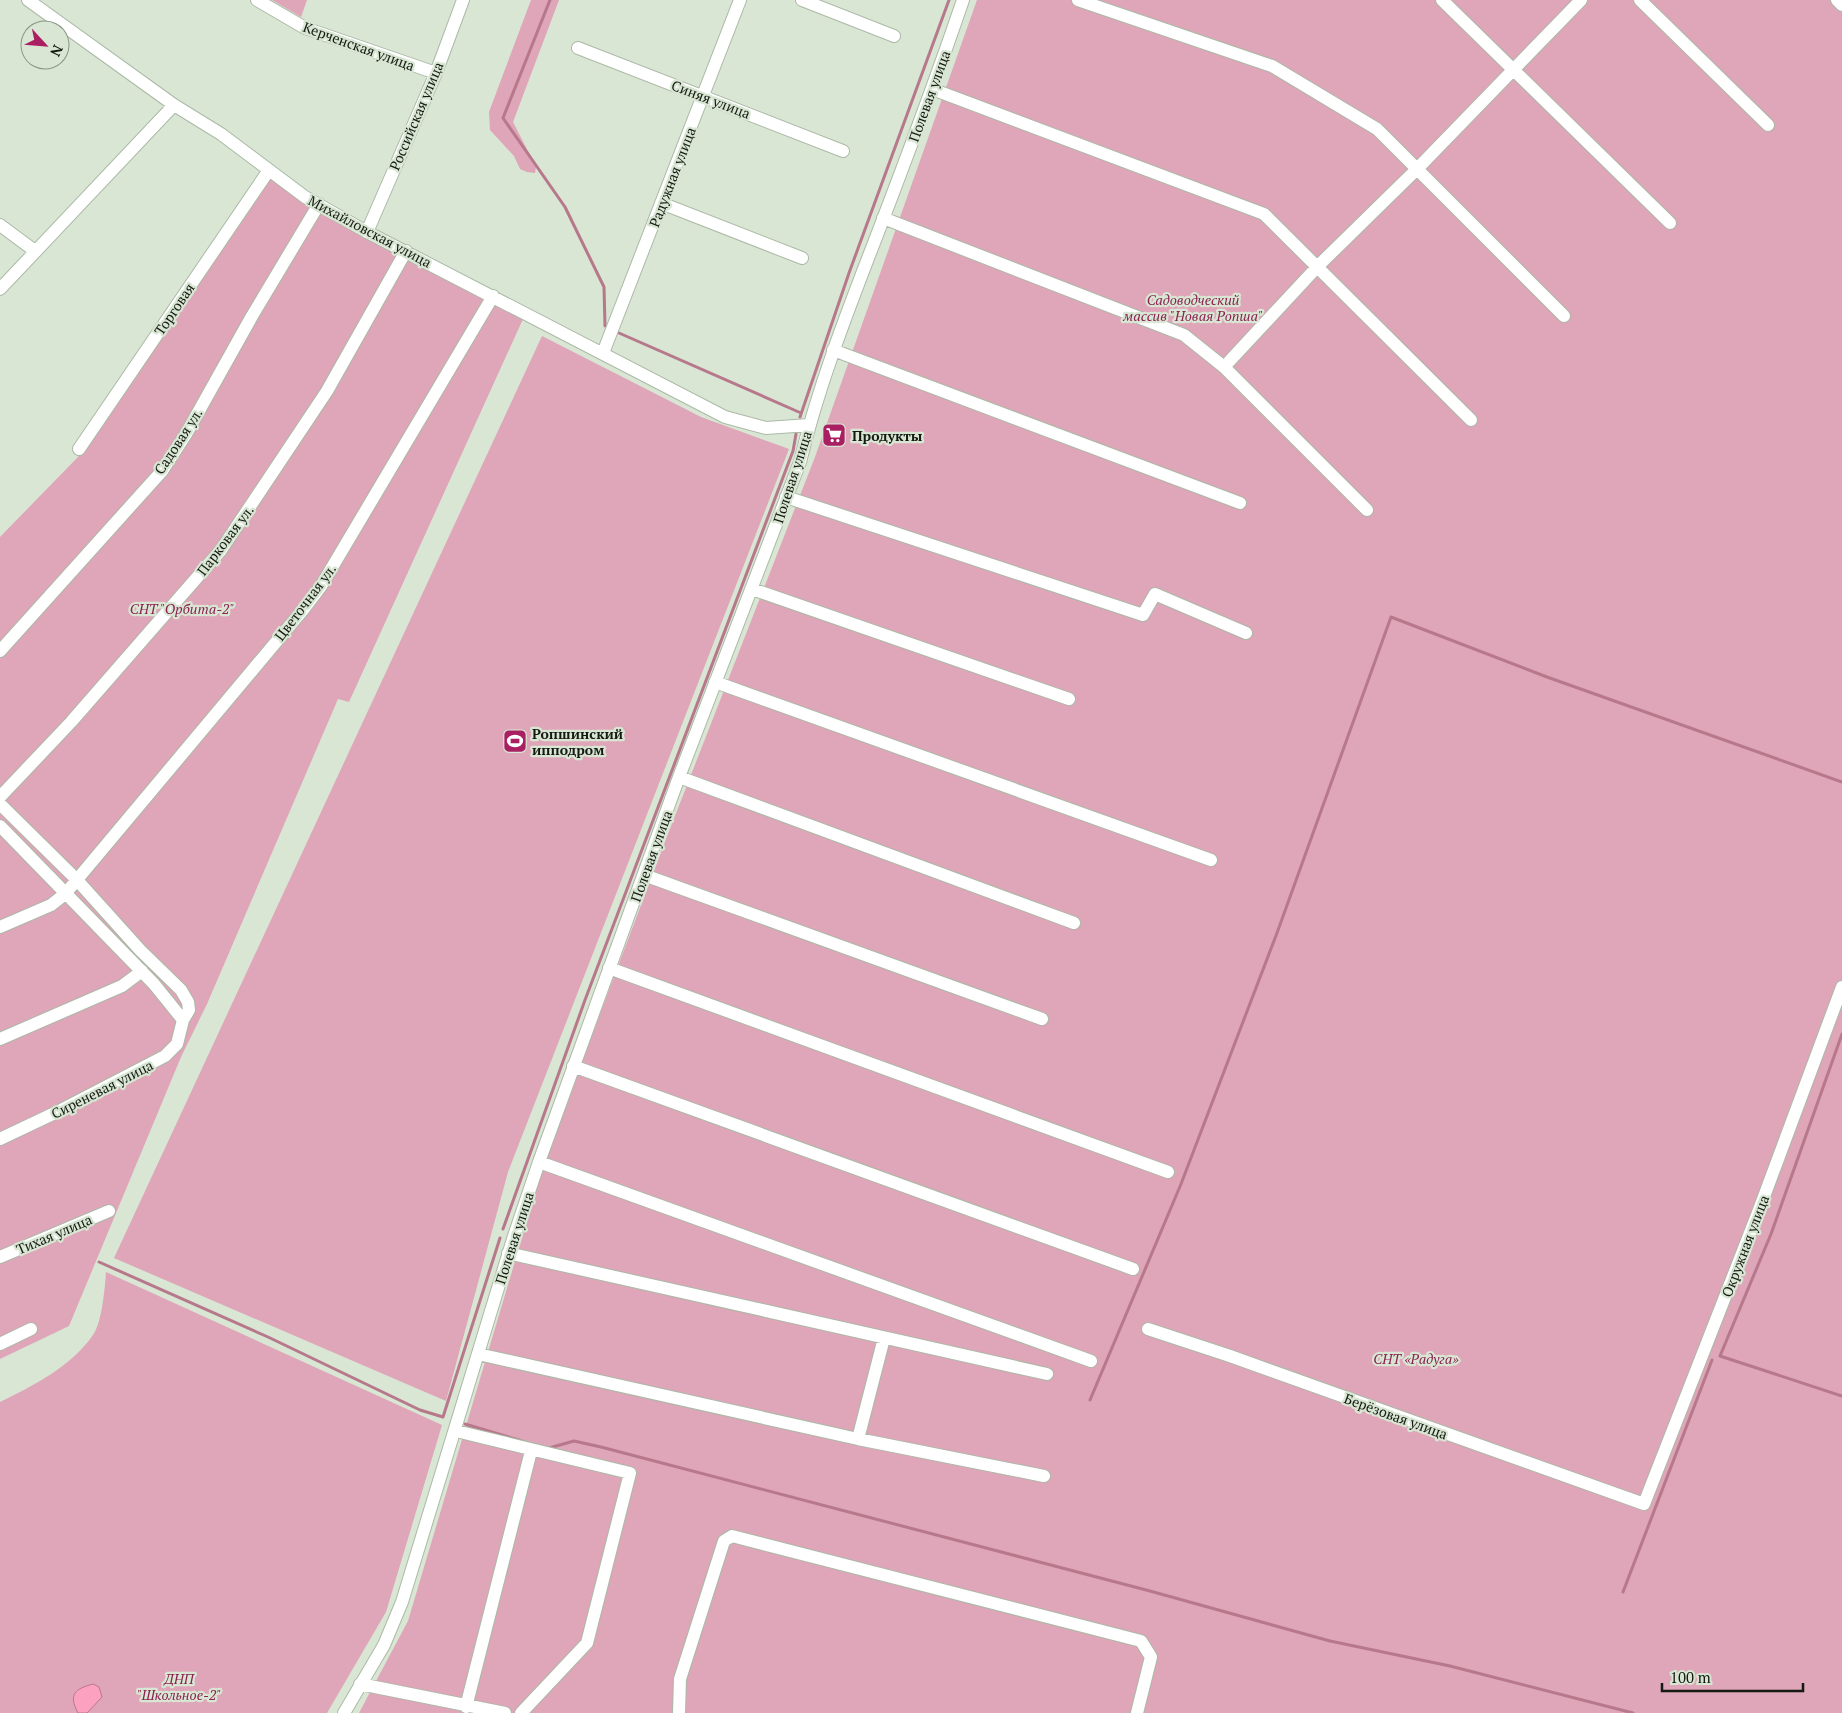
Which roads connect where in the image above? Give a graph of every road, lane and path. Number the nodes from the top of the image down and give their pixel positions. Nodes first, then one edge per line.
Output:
1 (28, 0) edge
2 (257, 0) edge
3 (463, 0) edge
4 (740, 0) edge
5 (802, 0) edge
6 (963, 0) edge
7 (1078, 0) edge
8 (1442, 0) edge
9 (1581, 0) edge
10 (1640, 0) edge
11 (1837, 0) edge
12 (1842, 5) edge
13 (894, 36) dead end
14 (578, 48) dead end
15 (1514, 69) junction
16 (436, 73) junction
17 (932, 89) junction
18 (703, 96) junction
19 (174, 105) junction
20 (1768, 125) dead end
21 (843, 151) dead end
22 (1417, 169) junction
23 (269, 170) junction
24 (661, 203) junction
25 (319, 204) junction
26 (884, 218) junction
27 (1670, 223) dead end
28 (0, 225) edge
29 (367, 232) junction
30 (35, 250) junction
31 (406, 251) junction
32 (802, 258) dead end
33 (1318, 266) junction
34 (0, 289) edge
35 (493, 296) junction
36 (1564, 316) dead end
37 (833, 350) junction
38 (603, 354) junction
39 (1224, 367) junction
40 (1471, 420) dead end
41 (809, 425) junction
42 (79, 449) dead end
43 (786, 497) junction
44 (1240, 503) dead end
45 (1367, 510) dead end
46 (752, 589) junction
47 (1246, 633) dead end
48 (0, 650) edge
49 (715, 682) junction
50 (1069, 699) dead end
51 (679, 777) junction
52 (0, 797) edge
53 (0, 804) edge
54 (0, 826) edge
55 (1211, 860) dead end
56 (644, 875) junction
57 (77, 880) junction
58 (65, 894) junction
59 (1074, 923) dead end
60 (0, 927) edge
61 (609, 968) junction
62 (142, 971) junction
63 (1842, 987) edge
64 (1042, 1019) dead end
65 (184, 1020) junction
66 (0, 1039) edge
67 (573, 1066) junction
68 (0, 1139) edge
69 (539, 1162) junction
70 (1168, 1172) dead end
71 (109, 1211) dead end
72 (508, 1253) junction
73 (0, 1257) edge
74 (1133, 1270) dead end
75 (31, 1329) dead end
76 (1148, 1329) dead end
77 (884, 1338) junction
78 (0, 1344) edge
79 (478, 1354) junction
80 (1091, 1361) dead end
81 (1047, 1374) dead end
82 (456, 1431) junction
83 (858, 1439) junction
84 (531, 1450) junction
85 (1044, 1476) dead end
86 (1644, 1504) joint
87 (360, 1684) junction
88 (466, 1707) junction
89 (344, 1713) edge
90 (505, 1713) edge
91 (521, 1713) edge
92 (679, 1713) edge
93 (1137, 1713) edge

1 - 19 street, Михайловская улица
2 - 16 street, Керченская улица
3 - 16 street, Российская улица
4 - 18 street, Радужная улица
5 - 13 street
6 - 17 street, Полевая улица
7 - 22 street
8 - 15 street
9 - 15 street
10 - 20 street
11 - 12 street
14 - 18 street, Синяя улица
15 - 22 street
15 - 27 street
16 - 29 street, Российская улица
17 - 26 street, Полевая улица
17 - 33 street
18 - 21 street, Синяя улица
18 - 24 street, Радужная улица
19 - 23 street, Михайловская улица
19 - 30 street
22 - 33 street
22 - 36 street
23 - 25 street, Михайловская улица
23 - 42 street, Торговая
24 - 32 street
24 - 38 street, Радужная улица
25 - 29 street, Михайловская улица
25 - 48 street, Садовая ул.
26 - 37 street, Полевая улица
26 - 39 street
28 - 30 street
29 - 31 street, Михайловская улица
30 - 34 street
31 - 35 street, Михайловская улица
31 - 52 street, Парковая ул.
33 - 39 street
33 - 40 street
35 - 38 street, Михайловская улица
35 - 57 street, Цветочная ул.
37 - 41 street, Полевая улица
37 - 44 street
38 - 41 street, Михайловская улица
39 - 45 street
41 - 43 street, Полевая улица
43 - 46 street, Полевая улица
43 - 47 street
46 - 49 street, Полевая улица
46 - 50 street
49 - 51 street, Полевая улица
49 - 55 street
51 - 56 street, Полевая улица
51 - 59 street
53 - 57 street, Сиреневая улица
54 - 58 street
56 - 61 street, Полевая улица
56 - 64 street
57 - 58 street, Цветочная ул.
57 - 65 street, Сиреневая улица
58 - 60 street, Цветочная ул.
58 - 62 street
61 - 67 street, Полевая улица
61 - 70 street
62 - 65 street
62 - 66 street
63 - 86 street, Окружная улица
65 - 68 street, Сиреневая улица
67 - 69 street, Полевая улица
67 - 74 street
69 - 72 street, Полевая улица
69 - 80 street
71 - 73 street, Тихая улица
72 - 77 street
72 - 79 street, Полевая улица
75 - 78 street
76 - 86 street, Берёзовая улица
77 - 81 street
77 - 83 street
79 - 82 street, Полевая улица
79 - 83 street
82 - 84 street
82 - 87 street, Полевая улица
83 - 85 street
84 - 88 street
84 - 91 street
87 - 88 street
87 - 89 street, Полевая улица
88 - 90 street
92 - 93 street

